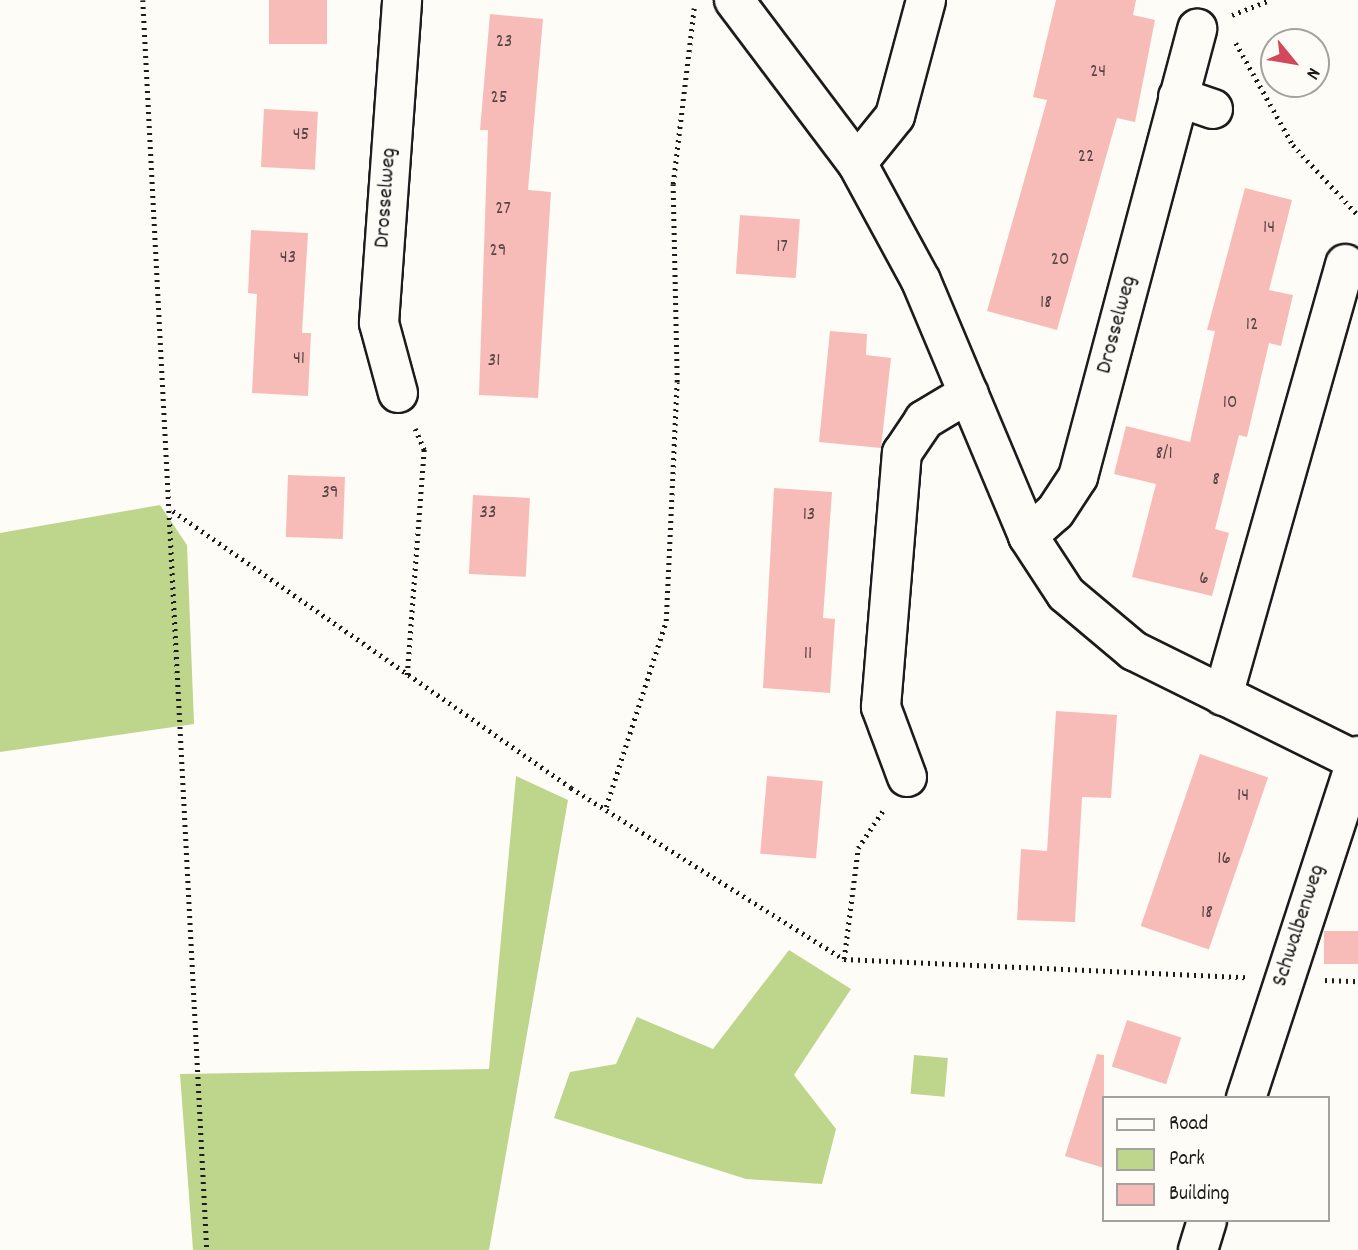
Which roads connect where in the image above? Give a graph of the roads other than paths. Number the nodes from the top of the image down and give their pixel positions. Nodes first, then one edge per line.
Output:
1 (402, 0) edge
2 (734, 0) edge
3 (926, 0) edge
4 (1214, 18) road end
5 (857, 163) junction
6 (1346, 287) edge
7 (398, 393) road end
8 (969, 393) junction
9 (1028, 536) junction
10 (1223, 696) junction
11 (1357, 758) edge
12 (907, 777) road end
13 (1247, 1096) edge
14 (1206, 1222) edge
15 (1198, 1250) edge

1 - 7 street, Drosselweg
2 - 5 street
3 - 5 street
4 - 9 street, Drosselweg
5 - 8 street
6 - 10 street
8 - 9 street
8 - 12 street
9 - 10 street
10 - 11 street
11 - 13 street, Schwalbenweg
14 - 15 street

